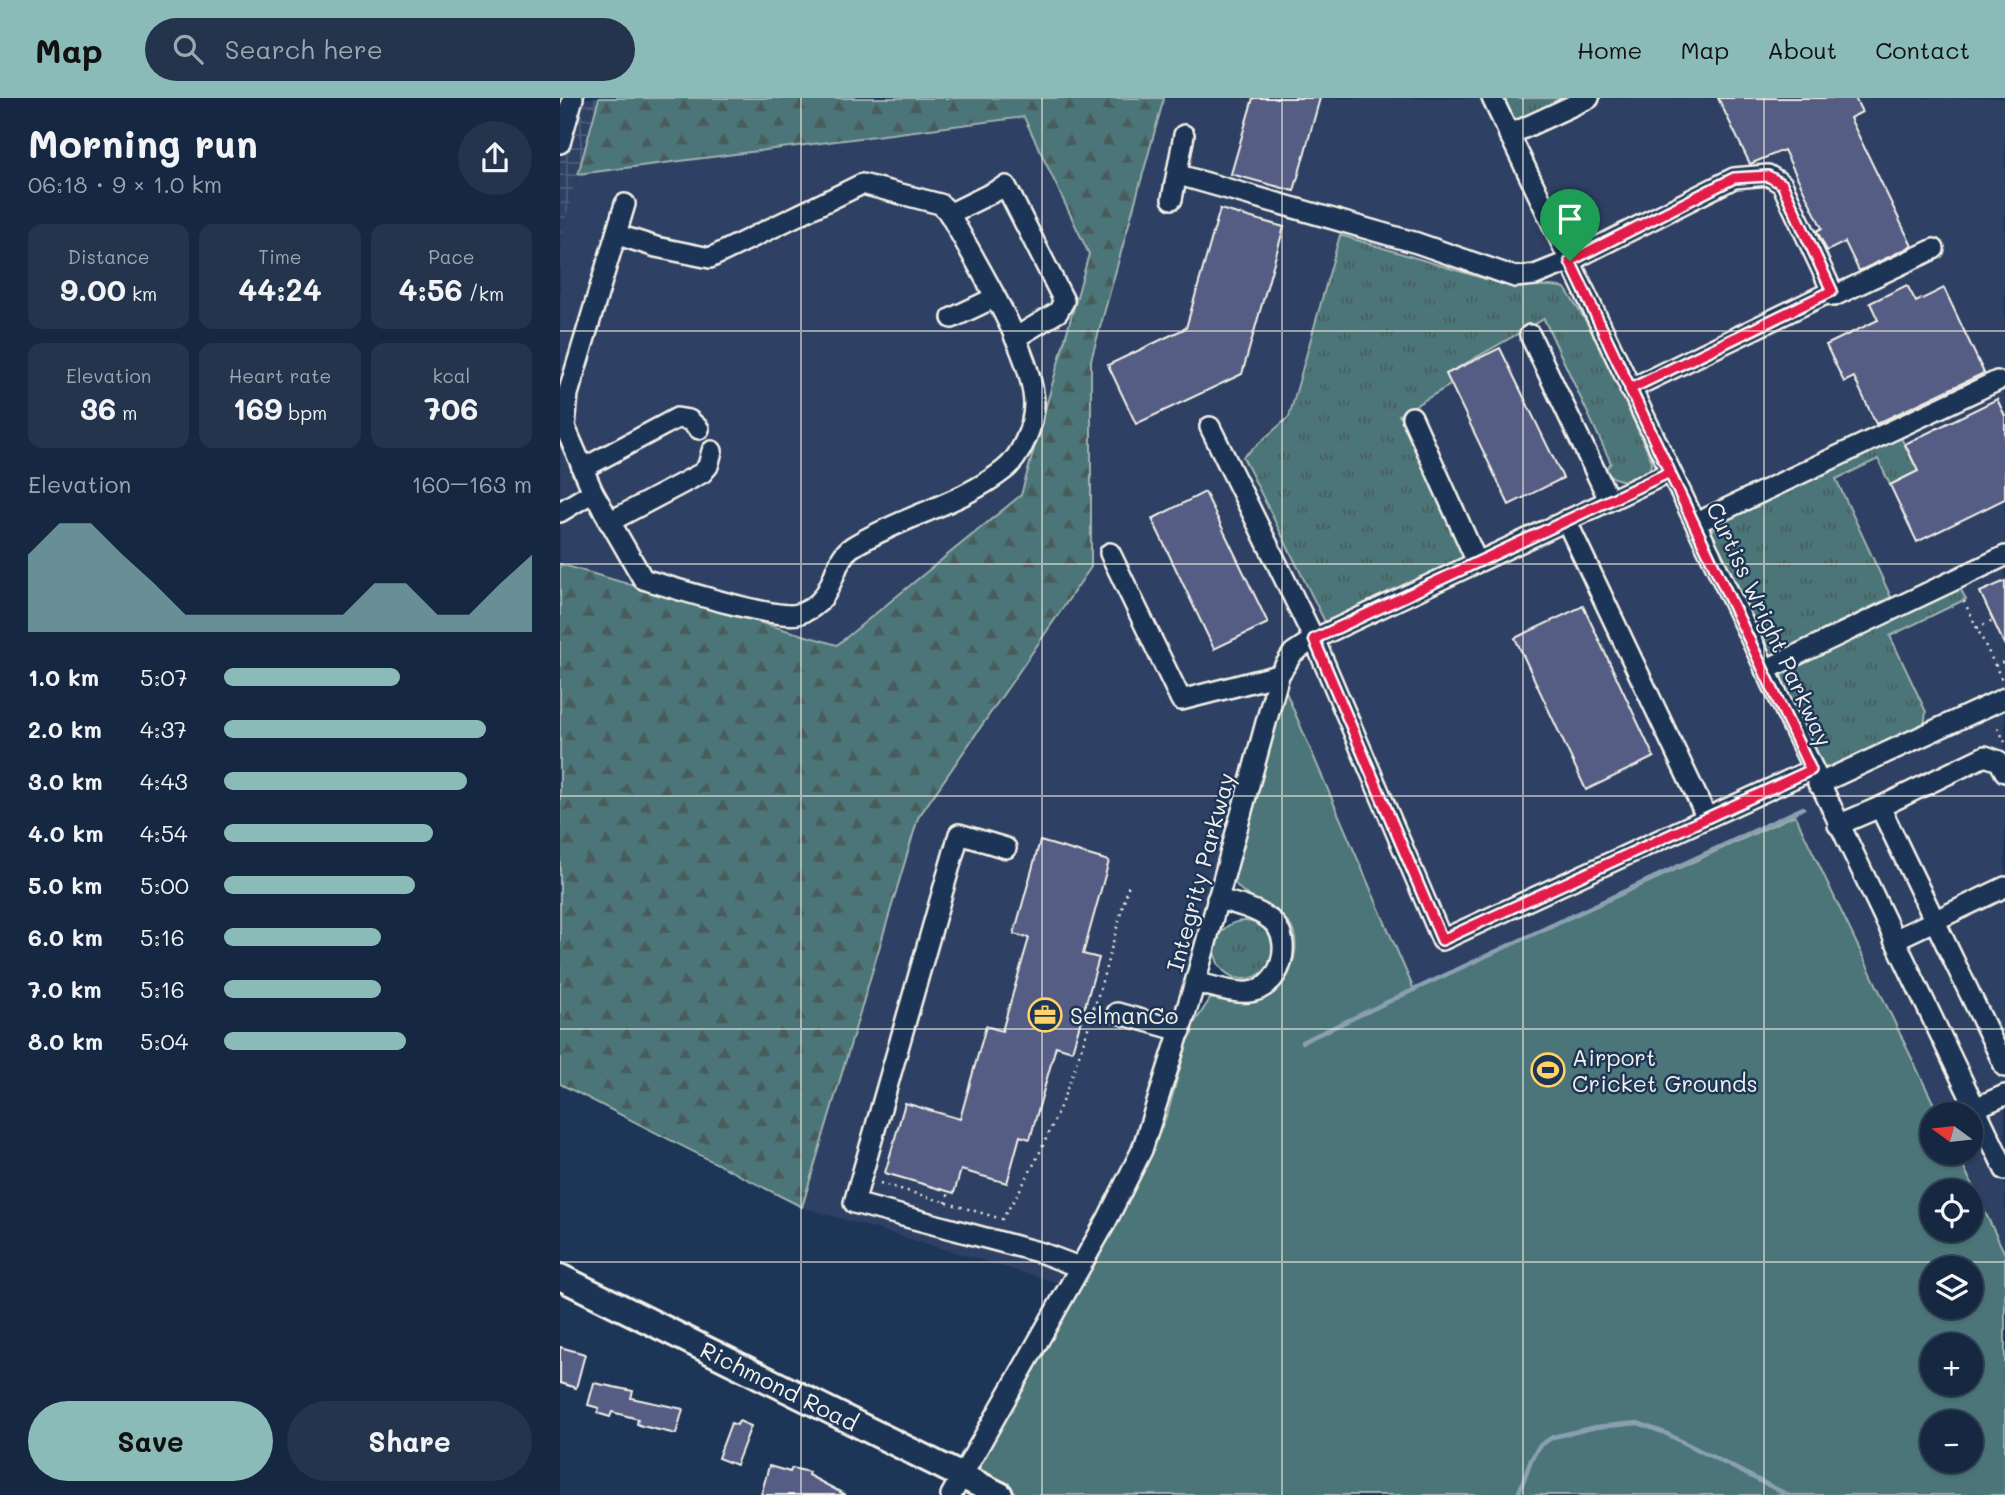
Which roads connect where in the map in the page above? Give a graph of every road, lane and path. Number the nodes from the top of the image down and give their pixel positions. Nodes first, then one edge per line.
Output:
1 (573, 98) edge
2 (1492, 98) edge
3 (1589, 98) edge
4 (1184, 135) dead end
5 (1509, 135) junction
6 (560, 143) edge
7 (1179, 175) junction
8 (1172, 199) dead end
9 (625, 204) dead end
10 (949, 214) junction
11 (618, 235) junction
12 (1934, 249) dead end
13 (1570, 261) junction
14 (1832, 291) junction
15 (994, 298) junction
16 (952, 318) dead end
17 (1530, 335) dead end
18 (1014, 338) junction
19 (1997, 381) dead end
20 (1630, 389) junction
21 (1412, 417) dead end
22 (1210, 427) dead end
23 (699, 429) dead end
24 (712, 451) dead end
25 (582, 469) junction
26 (1670, 472) junction
27 (593, 492) junction
28 (1609, 500) junction
29 (560, 512) edge
30 (1566, 520) junction
31 (609, 522) junction
32 (1696, 523) junction
33 (1110, 553) dead end
34 (2005, 556) edge
35 (1477, 562) junction
36 (1964, 601) dead end
37 (1993, 620) dead end
38 (1977, 628) junction
39 (1314, 639) junction
40 (2005, 661) edge
41 (1995, 666) junction
42 (1765, 670) junction
43 (1279, 675) junction
44 (2005, 687) edge
45 (2005, 698) edge
46 (1998, 728) dead end
47 (2005, 742) edge
48 (2005, 772) edge
49 (1815, 777) junction
50 (1881, 807) junction
51 (1707, 818) junction
52 (1838, 825) junction
53 (1006, 848) dead end
54 (1129, 884) dead end
55 (2005, 887) edge
56 (1217, 899) junction
57 (1935, 921) junction
58 (1894, 940) junction
59 (1195, 982) junction
60 (1117, 1013) dead end
61 (1181, 1031) junction
62 (2005, 1067) edge
63 (2005, 1095) edge
64 (1972, 1102) edge
65 (1983, 1105) edge
66 (1983, 1125) edge
67 (2005, 1170) edge
68 (880, 1184) dead end
69 (949, 1192) dead end
70 (946, 1203) junction
71 (1079, 1266) junction
72 (560, 1277) edge
73 (956, 1485) edge
74 (1000, 1495) edge

1 - 6 street
2 - 5 street, Curtiss Wright Parkway
3 - 5 street
4 - 7 street
5 - 13 street, Curtiss Wright Parkway
7 - 8 street
7 - 13 street
9 - 11 street
10 - 11 street
10 - 15 street
10 - 18 street
11 - 25 street
12 - 14 street
13 - 14 street
13 - 20 street, Curtiss Wright Parkway
14 - 20 street
15 - 16 street
15 - 18 street
17 - 28 street
18 - 31 street
19 - 32 street
20 - 26 street, Curtiss Wright Parkway
21 - 35 street
22 - 39 street
23 - 25 street
24 - 31 street
25 - 27 street
26 - 28 street, Integrity Parkway
26 - 32 street, Curtiss Wright Parkway
27 - 29 street
27 - 31 street
28 - 30 street, Integrity Parkway
30 - 35 street, Integrity Parkway
30 - 51 street
32 - 42 street, Curtiss Wright Parkway
33 - 43 street
34 - 42 street
35 - 39 street, Integrity Parkway
36 - 38 path
37 - 38 path
38 - 41 path
39 - 43 street, Integrity Parkway
39 - 51 street
40 - 41 path
41 - 44 path
42 - 49 street, Curtiss Wright Parkway
43 - 56 street, Integrity Parkway
45 - 49 street
46 - 47 path
48 - 50 street
49 - 51 street
49 - 52 street, Curtiss Wright Parkway
50 - 52 street
50 - 57 street
52 - 58 street, Curtiss Wright Parkway
53 - 71 street
54 - 70 path
55 - 57 street
56 - 59 street, Integrity Parkway
56 - 59 street
57 - 58 street
57 - 62 street
58 - 64 street, Curtiss Wright Parkway
59 - 61 street, Integrity Parkway
60 - 61 street
61 - 71 street, Integrity Parkway
63 - 65 street
66 - 67 street, Curtiss Wright Parkway
68 - 70 path
69 - 70 path
71 - 73 street, Integrity Parkway
72 - 73 main road, Richmond Road
73 - 74 main road, Richmond Road

